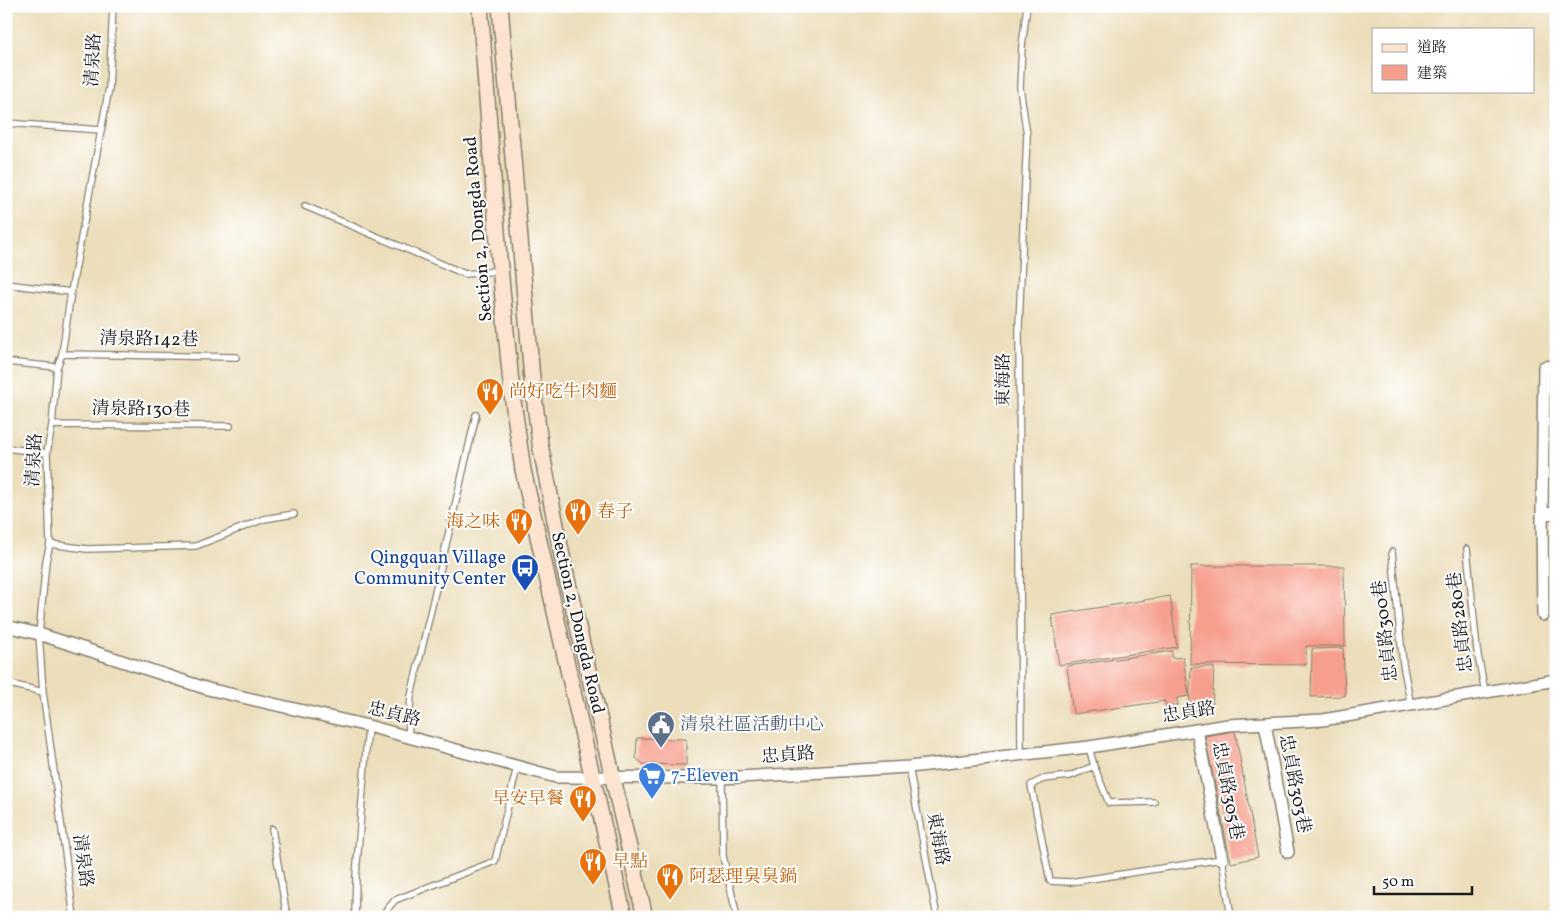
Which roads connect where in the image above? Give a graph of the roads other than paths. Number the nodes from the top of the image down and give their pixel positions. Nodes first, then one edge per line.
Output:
1 (113, 6) edge
2 (480, 6) edge
3 (500, 6) edge
4 (1027, 6) edge
5 (6, 123) edge
6 (101, 130) junction
7 (305, 206) dead end
8 (522, 254) junction
9 (500, 263) junction
10 (6, 284) edge
11 (71, 292) junction
12 (62, 354) junction
13 (236, 357) dead end
14 (6, 362) edge
15 (1556, 366) edge
16 (57, 368) junction
17 (476, 415) dead end
18 (52, 424) junction
19 (230, 426) dead end
20 (6, 448) edge
21 (48, 453) junction
22 (1556, 513) edge
23 (294, 514) dead end
24 (1542, 514) junction
25 (50, 544) junction
26 (1467, 549) dead end
27 (1392, 552) dead end
28 (1543, 615) dead end
29 (6, 626) edge
30 (39, 634) junction
31 (1556, 680) edge
32 (6, 682) edge
33 (44, 692) junction
34 (1485, 692) junction
35 (1411, 706) junction
36 (1264, 723) junction
37 (368, 726) junction
38 (1197, 730) junction
39 (408, 737) junction
40 (1089, 747) junction
41 (1022, 755) junction
42 (909, 766) junction
43 (1094, 766) junction
44 (517, 767) junction
45 (592, 776) junction
46 (612, 776) junction
47 (722, 778) junction
48 (1154, 802) dead end
49 (272, 829) dead end
50 (1288, 852) dead end
51 (1222, 859) junction
52 (352, 916) edge
53 (74, 917) edge
54 (287, 917) edge
55 (362, 917) edge
56 (382, 917) edge
57 (624, 917) edge
58 (645, 917) edge
59 (737, 917) edge
60 (937, 917) edge
61 (1231, 917) edge

1 - 6 lane, 清泉路
2 - 9 street, Section 2, Dongda Road
3 - 8 street, Section 2, Dongda Road
4 - 41 lane, 東海路
5 - 6 lane
6 - 11 lane, 清泉路
7 - 9 lane
8 - 9 street
8 - 46 street, Section 2, Dongda Road
9 - 45 street, Section 2, Dongda Road
10 - 11 lane
11 - 12 lane, 清泉路
12 - 13 lane, 清泉路142巷
12 - 16 lane, 清泉路
14 - 16 lane
15 - 24 street
16 - 18 lane, 清泉路
17 - 39 lane
18 - 19 lane, 清泉路130巷
18 - 21 lane, 清泉路
20 - 21 lane
21 - 25 lane, 清泉路
22 - 24 street
23 - 25 lane
24 - 28 street
25 - 30 lane, 清泉路
26 - 34 lane, 忠貞路280巷
27 - 35 lane, 忠貞路300巷
29 - 30 street, 忠貞路
30 - 33 lane, 清泉路
30 - 37 street, 忠貞路
31 - 34 street, 忠貞路
32 - 33 lane
33 - 53 lane, 清泉路
34 - 35 street, 忠貞路
35 - 36 street, 忠貞路
36 - 38 street, 忠貞路
36 - 50 street, 忠貞路303巷
37 - 39 street, 忠貞路
37 - 52 lane
38 - 40 street, 忠貞路
38 - 51 street, 忠貞路305巷
39 - 44 street, 忠貞路
40 - 41 street, 忠貞路
40 - 43 lane
41 - 42 street, 忠貞路
42 - 47 street, 忠貞路
42 - 60 lane, 東海路
43 - 48 lane
43 - 51 lane
44 - 45 street, 忠貞路
44 - 56 lane
45 - 46 street, 忠貞路
45 - 57 street, Section 2, Dongda Road
46 - 47 street, 忠貞路
46 - 58 street, Section 2, Dongda Road
47 - 59 lane
49 - 54 lane
51 - 61 lane
52 - 55 lane

